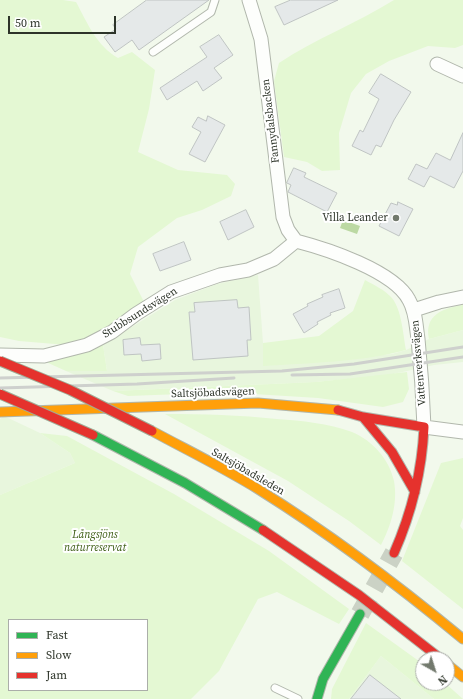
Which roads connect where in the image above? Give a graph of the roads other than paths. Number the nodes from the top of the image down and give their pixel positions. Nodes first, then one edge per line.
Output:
1 (215, 0) edge
2 (249, 0) edge
3 (153, 52) dead end
4 (437, 64) dead end
5 (463, 76) edge
6 (296, 241) junction
7 (463, 297) edge
8 (414, 310) junction
9 (0, 355) edge
10 (0, 361) edge
11 (0, 394) edge
12 (0, 412) edge
13 (363, 417) junction
14 (424, 427) junction
15 (463, 432) edge
16 (415, 492) junction
17 (394, 554) tunnel mouth
18 (360, 614) tunnel mouth
19 (463, 639) edge
20 (431, 651) edge
21 (455, 670) edge
22 (463, 677) edge
23 (275, 688) dead end
24 (298, 699) edge
25 (317, 699) edge

1 - 3 lane
2 - 6 street, Fannydalsbacken
4 - 5 street
6 - 8 street, Vattenverksvägen
6 - 9 street, Stubbsundsvägen
7 - 8 street
8 - 14 street, Vattenverksvägen
10 - 19 main road, Saltsjöbadsleden, bridge
11 - 20 main road, bridge
12 - 13 main road, Saltsjöbadsvägen
13 - 14 main road, Saltsjöbadsvägen
13 - 16 main road
14 - 15 street
14 - 16 main road, Vattenverksvägen
16 - 17 main road, Vattenverksvägen
18 - 25 main road
21 - 22 main road
23 - 24 lane

